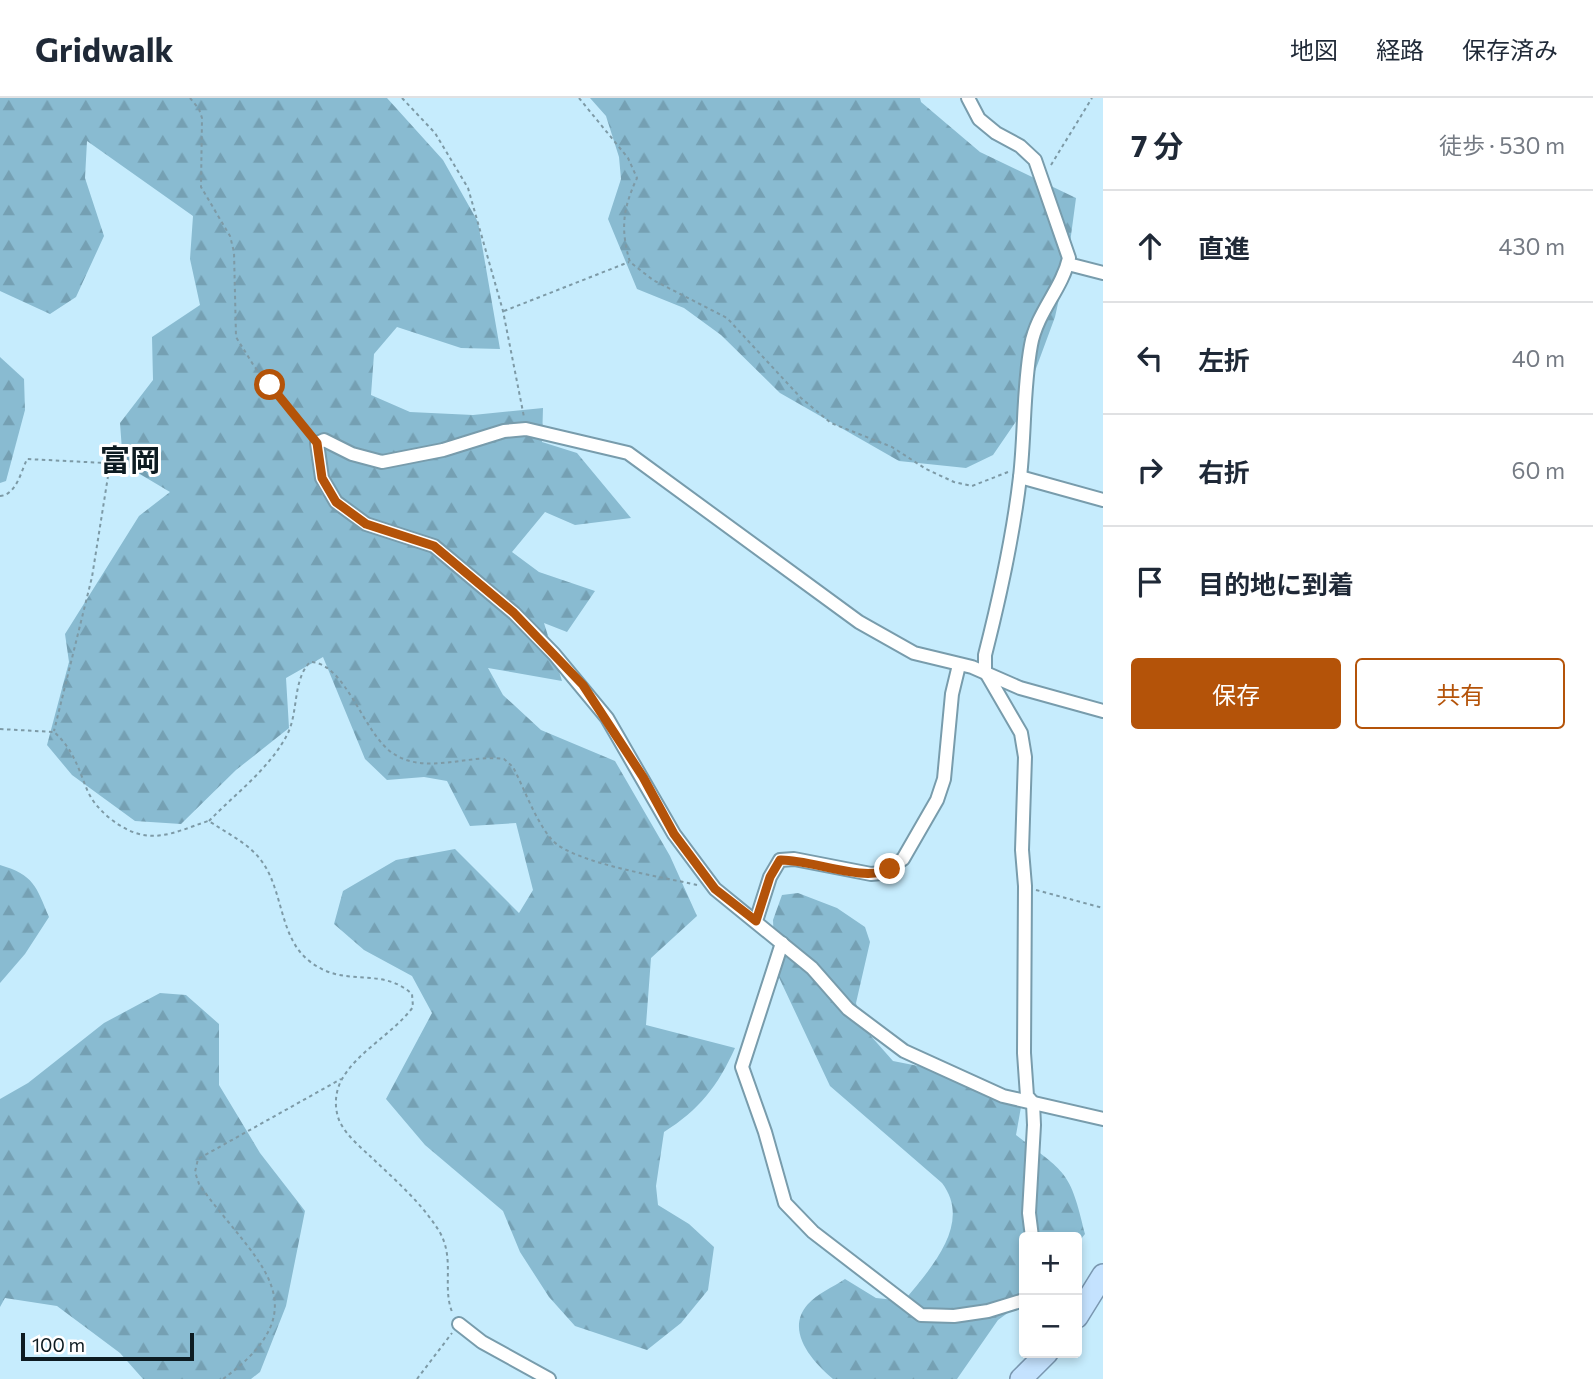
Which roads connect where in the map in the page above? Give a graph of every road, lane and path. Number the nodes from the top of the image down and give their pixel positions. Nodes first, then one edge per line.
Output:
1 (190, 98) edge
2 (402, 98) edge
3 (579, 98) edge
4 (968, 98) edge
5 (1092, 98) edge
6 (1043, 178) junction
7 (630, 262) junction
8 (1068, 264) junction
9 (1103, 273) edge
10 (503, 311) junction
11 (526, 429) junction
12 (317, 443) junction
13 (1020, 477) junction
14 (0, 496) edge
15 (1103, 500) edge
16 (959, 665) junction
17 (985, 671) junction
18 (1103, 711) edge
19 (0, 729) edge
20 (54, 732) junction
21 (208, 821) junction
22 (1025, 887) junction
23 (715, 889) junction
24 (1103, 908) edge
25 (756, 921) junction
26 (782, 943) junction
27 (342, 1079) junction
28 (1033, 1103) junction
29 (1103, 1119) edge
30 (1031, 1232) edge
31 (1103, 1275) edge
32 (1019, 1302) edge
33 (1082, 1309) edge
34 (458, 1324) junction
35 (1038, 1358) edge
36 (223, 1379) edge
37 (417, 1379) edge
38 (549, 1379) edge
39 (1021, 1379) edge

1 - 12 path
2 - 10 path
3 - 7 path
4 - 6 street
5 - 6 path
6 - 8 street
7 - 10 path
7 - 13 path
8 - 9 street
8 - 13 street
10 - 11 path
11 - 12 street
11 - 16 street
12 - 23 street
13 - 15 street
13 - 17 street
14 - 20 path
16 - 17 street
16 - 25 street
17 - 18 street
17 - 22 street
19 - 20 path
20 - 21 path
21 - 23 path
21 - 27 path
22 - 24 path
22 - 28 street
23 - 25 street
25 - 26 street
26 - 28 street
26 - 32 street
27 - 34 path
27 - 36 path
28 - 29 street
28 - 30 street
31 - 33 highway
34 - 37 path
34 - 38 street
35 - 39 highway

